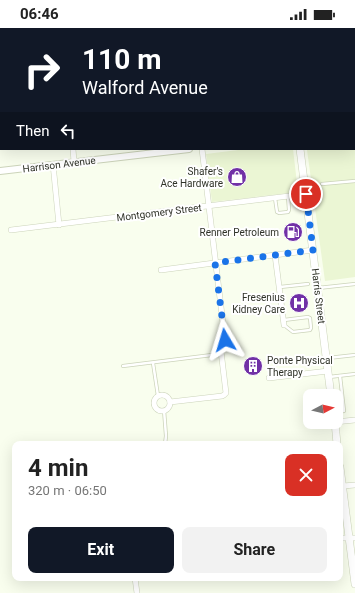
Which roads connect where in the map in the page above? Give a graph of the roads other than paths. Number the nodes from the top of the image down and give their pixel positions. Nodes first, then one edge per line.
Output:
1 (73, 150) edge
2 (168, 150) edge
3 (202, 150) edge
4 (300, 150) edge
5 (148, 151) edge
6 (74, 162) junction
7 (53, 164) junction
8 (0, 171) edge
9 (355, 180) edge
10 (322, 184) dead end
11 (306, 194) junction
12 (288, 196) junction
13 (275, 198) junction
14 (209, 206) junction
15 (59, 225) junction
16 (11, 230) dead end
17 (313, 250) junction
18 (275, 255) junction
19 (215, 263) junction
20 (161, 270) dead end
21 (308, 284) dead end
22 (355, 284) edge
23 (280, 288) junction
24 (318, 288) junction
25 (284, 322) junction
26 (221, 354) junction
27 (355, 355) edge
28 (327, 358) junction
29 (153, 362) junction
30 (123, 366) dead end
31 (329, 374) junction
32 (355, 374) edge
33 (340, 376) junction
34 (269, 378) dead end
35 (330, 389) edge
36 (341, 389) edge
37 (158, 396) junction
38 (170, 402) junction
39 (164, 410) junction
40 (355, 420) edge
41 (343, 421) edge
42 (336, 429) edge
43 (165, 441) edge
44 (337, 441) edge
45 (355, 485) edge
46 (343, 486) joint
47 (352, 538) edge
48 (354, 575) edge
49 (135, 581) edge
50 (355, 584) edge
51 (137, 593) edge

1 - 6 street
2 - 5 street, Harrison Avenue
3 - 14 street
4 - 11 main road, Harris Street
5 - 6 street, Harrison Avenue
6 - 7 street, Harrison Avenue
7 - 8 street, Harrison Avenue
7 - 15 street
9 - 10 lane
11 - 12 street, Montgomery Street
11 - 17 main road, Harris Street
12 - 13 street, Montgomery Street
12 - 13 lane
13 - 14 street, Montgomery Street
14 - 15 street, Montgomery Street
14 - 19 street
15 - 16 street, Montgomery Street
17 - 18 street
17 - 24 main road, Harris Street
18 - 19 street
18 - 23 street
19 - 20 street
19 - 26 street
21 - 23 lane
22 - 24 lane
23 - 25 street
24 - 28 main road, Harris Street
25 - 25 lane
26 - 29 lane
26 - 38 street
27 - 28 lane
28 - 31 main road, Harris Street
29 - 30 lane
29 - 37 lane
31 - 33 lane
31 - 34 street
31 - 35 main road, Harris Street
32 - 33 lane
33 - 36 lane
37 - 38 street
37 - 39 street
38 - 39 street
39 - 43 lane
40 - 41 street
42 - 44 main road
45 - 46 street
46 - 47 main road
47 - 48 main road
48 - 50 main road
49 - 51 street

